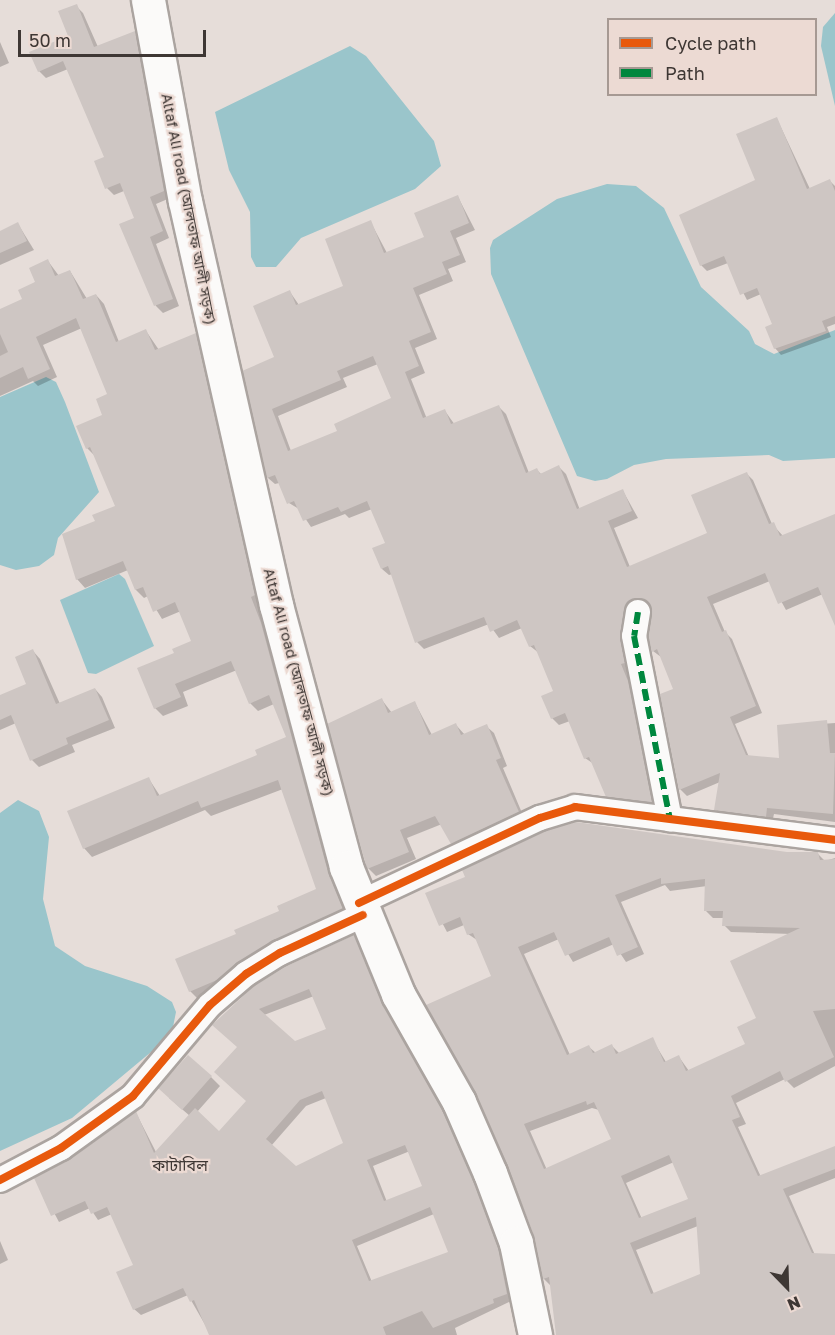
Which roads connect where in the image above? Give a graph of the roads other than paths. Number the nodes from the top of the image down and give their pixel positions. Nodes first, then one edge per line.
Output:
1 (148, 0) edge
2 (639, 612) dead end
3 (670, 819) junction
4 (835, 840) edge
5 (361, 909) junction
6 (0, 1180) edge
7 (535, 1335) edge

1 - 5 main road, Altaf Ali road (আলতাফ আলী সড়ক)
2 - 3 street
3 - 4 street
3 - 5 street
5 - 6 street
5 - 7 main road, Altaf Ali road (আলতাফ আলী সড়ক)

